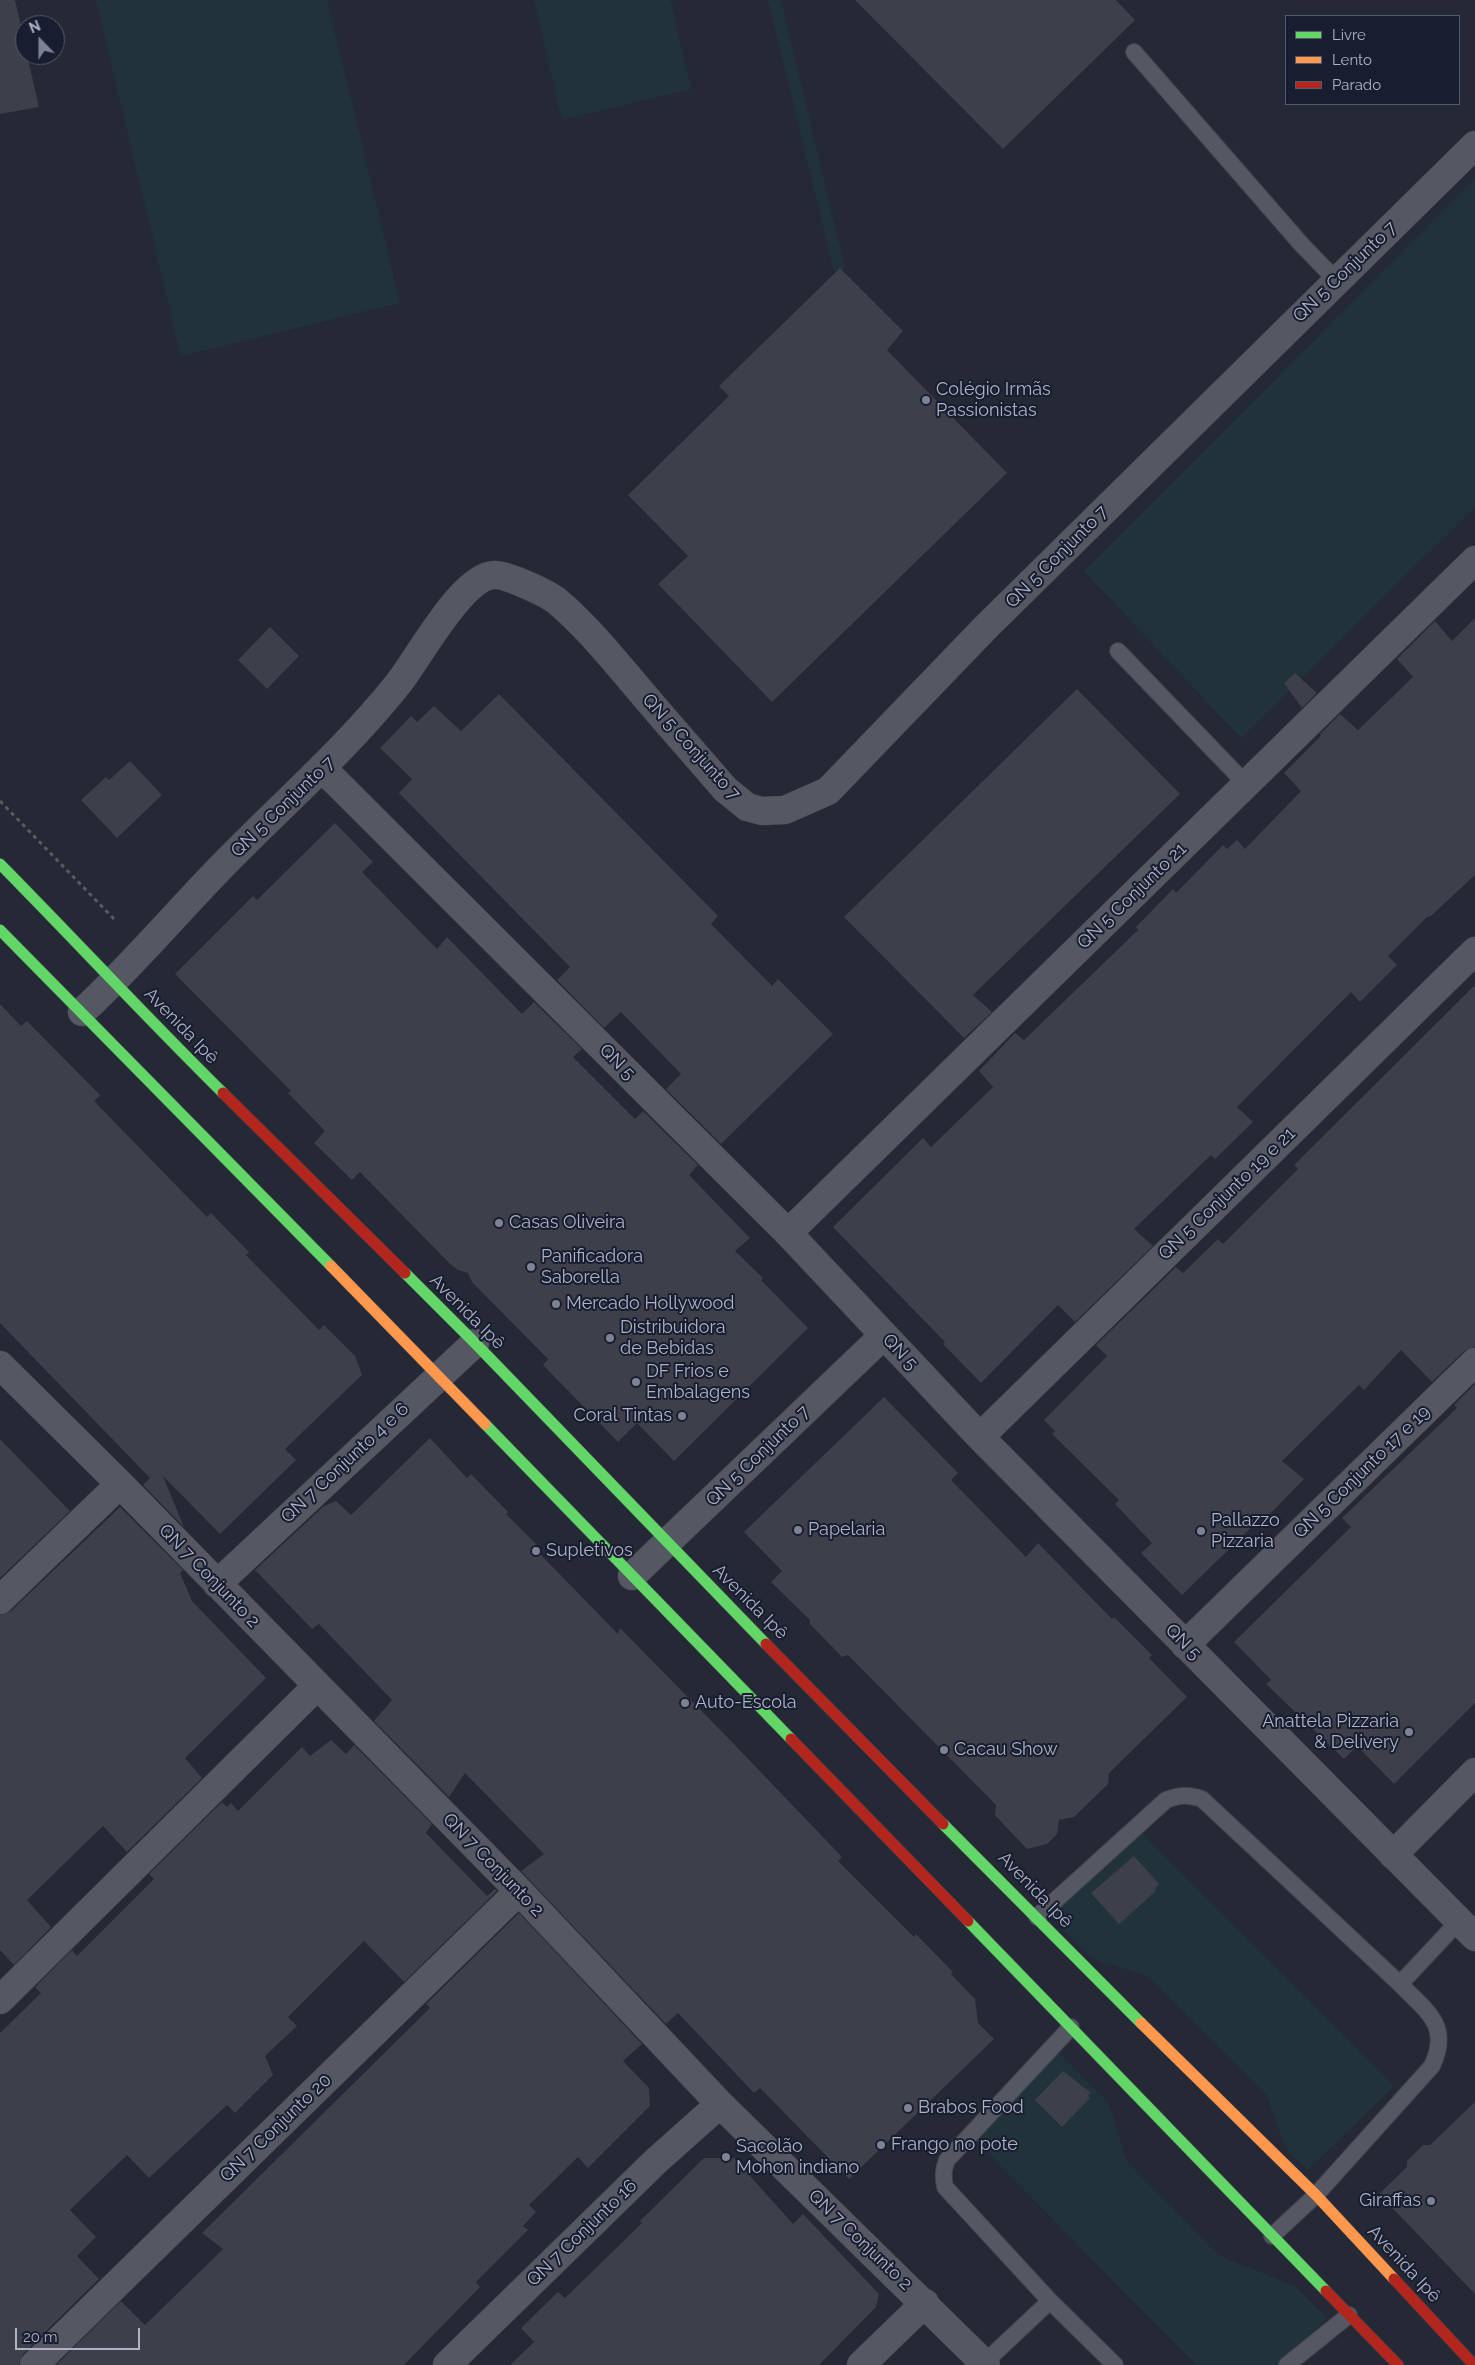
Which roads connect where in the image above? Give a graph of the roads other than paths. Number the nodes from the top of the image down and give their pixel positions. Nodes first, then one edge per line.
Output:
1 (1134, 52) dead end
2 (1475, 145) edge
3 (1336, 280) junction
4 (1475, 560) edge
5 (1118, 651) dead end
6 (323, 769) junction
7 (1246, 784) junction
8 (0, 864) edge
9 (0, 930) edge
10 (1475, 951) edge
11 (115, 981) junction
12 (82, 1012) junction
13 (788, 1233) junction
14 (884, 1335) junction
15 (475, 1343) junction
16 (1475, 1362) edge
17 (0, 1365) edge
18 (438, 1375) junction
19 (980, 1437) junction
20 (120, 1484) junction
21 (667, 1544) junction
22 (632, 1576) junction
23 (217, 1584) junction
24 (0, 1600) edge
25 (1185, 1645) junction
26 (316, 1687) junction
27 (1475, 1772) edge
28 (1393, 1855) junction
29 (519, 1891) junction
30 (1037, 1917) junction
31 (1467, 1929) edge
32 (1400, 1984) junction
33 (0, 2000) edge
34 (1072, 2027) junction
35 (720, 2104) junction
36 (1316, 2195) junction
37 (1272, 2236) junction
38 (1050, 2301) junction
39 (925, 2303) junction
40 (1349, 2315) junction
41 (985, 2364) edge
42 (34, 2365) edge
43 (447, 2365) edge
44 (860, 2365) edge
45 (1115, 2365) edge
46 (1287, 2365) edge
47 (1398, 2365) edge
48 (1474, 2365) edge

1 - 3 lane
2 - 3 street, QN 5 Conjunto 7
3 - 6 street, QN 5 Conjunto 7
4 - 7 street, QN 5 Conjunto 21
5 - 7 lane
6 - 11 street, QN 5 Conjunto 7
6 - 13 street, QN 5
7 - 13 street, QN 5 Conjunto 21
8 - 11 street, Avenida Ipê
9 - 12 street
10 - 19 street, QN 5 Conjunto 19 e 21
11 - 12 street, QN 5 Conjunto 7
11 - 15 street, Avenida Ipê
12 - 18 street
13 - 14 street, QN 5
14 - 19 street, QN 5
14 - 21 street, QN 5 Conjunto 7
15 - 18 street, QN 7 Conjunto 4 e 6
15 - 21 street, Avenida Ipê
16 - 25 street, QN 5 Conjunto 17 e 19
17 - 20 street, QN 7 Conjunto 2
18 - 22 street
18 - 23 street, QN 7 Conjunto 4 e 6
19 - 25 street, QN 5
20 - 23 street, QN 7 Conjunto 2
20 - 24 street
21 - 22 street, QN 5 Conjunto 7
21 - 30 street, Avenida Ipê
22 - 34 street
23 - 26 street, QN 7 Conjunto 2
25 - 28 street, QN 5
26 - 29 street, QN 7 Conjunto 2
26 - 33 street
27 - 28 street
28 - 31 street, QN 5
29 - 35 street, QN 7 Conjunto 2
29 - 42 street, QN 7 Conjunto 20
30 - 32 lane
30 - 36 street, Avenida Ipê
31 - 32 lane
32 - 36 lane
34 - 37 street
34 - 38 lane
35 - 39 street, QN 7 Conjunto 2
35 - 43 street, QN 7 Conjunto 16
36 - 37 lane
36 - 48 street, Avenida Ipê
37 - 40 street
38 - 41 lane
38 - 45 lane
39 - 41 street, QN 7 Conjunto 2
39 - 44 street
40 - 46 lane
40 - 47 street

